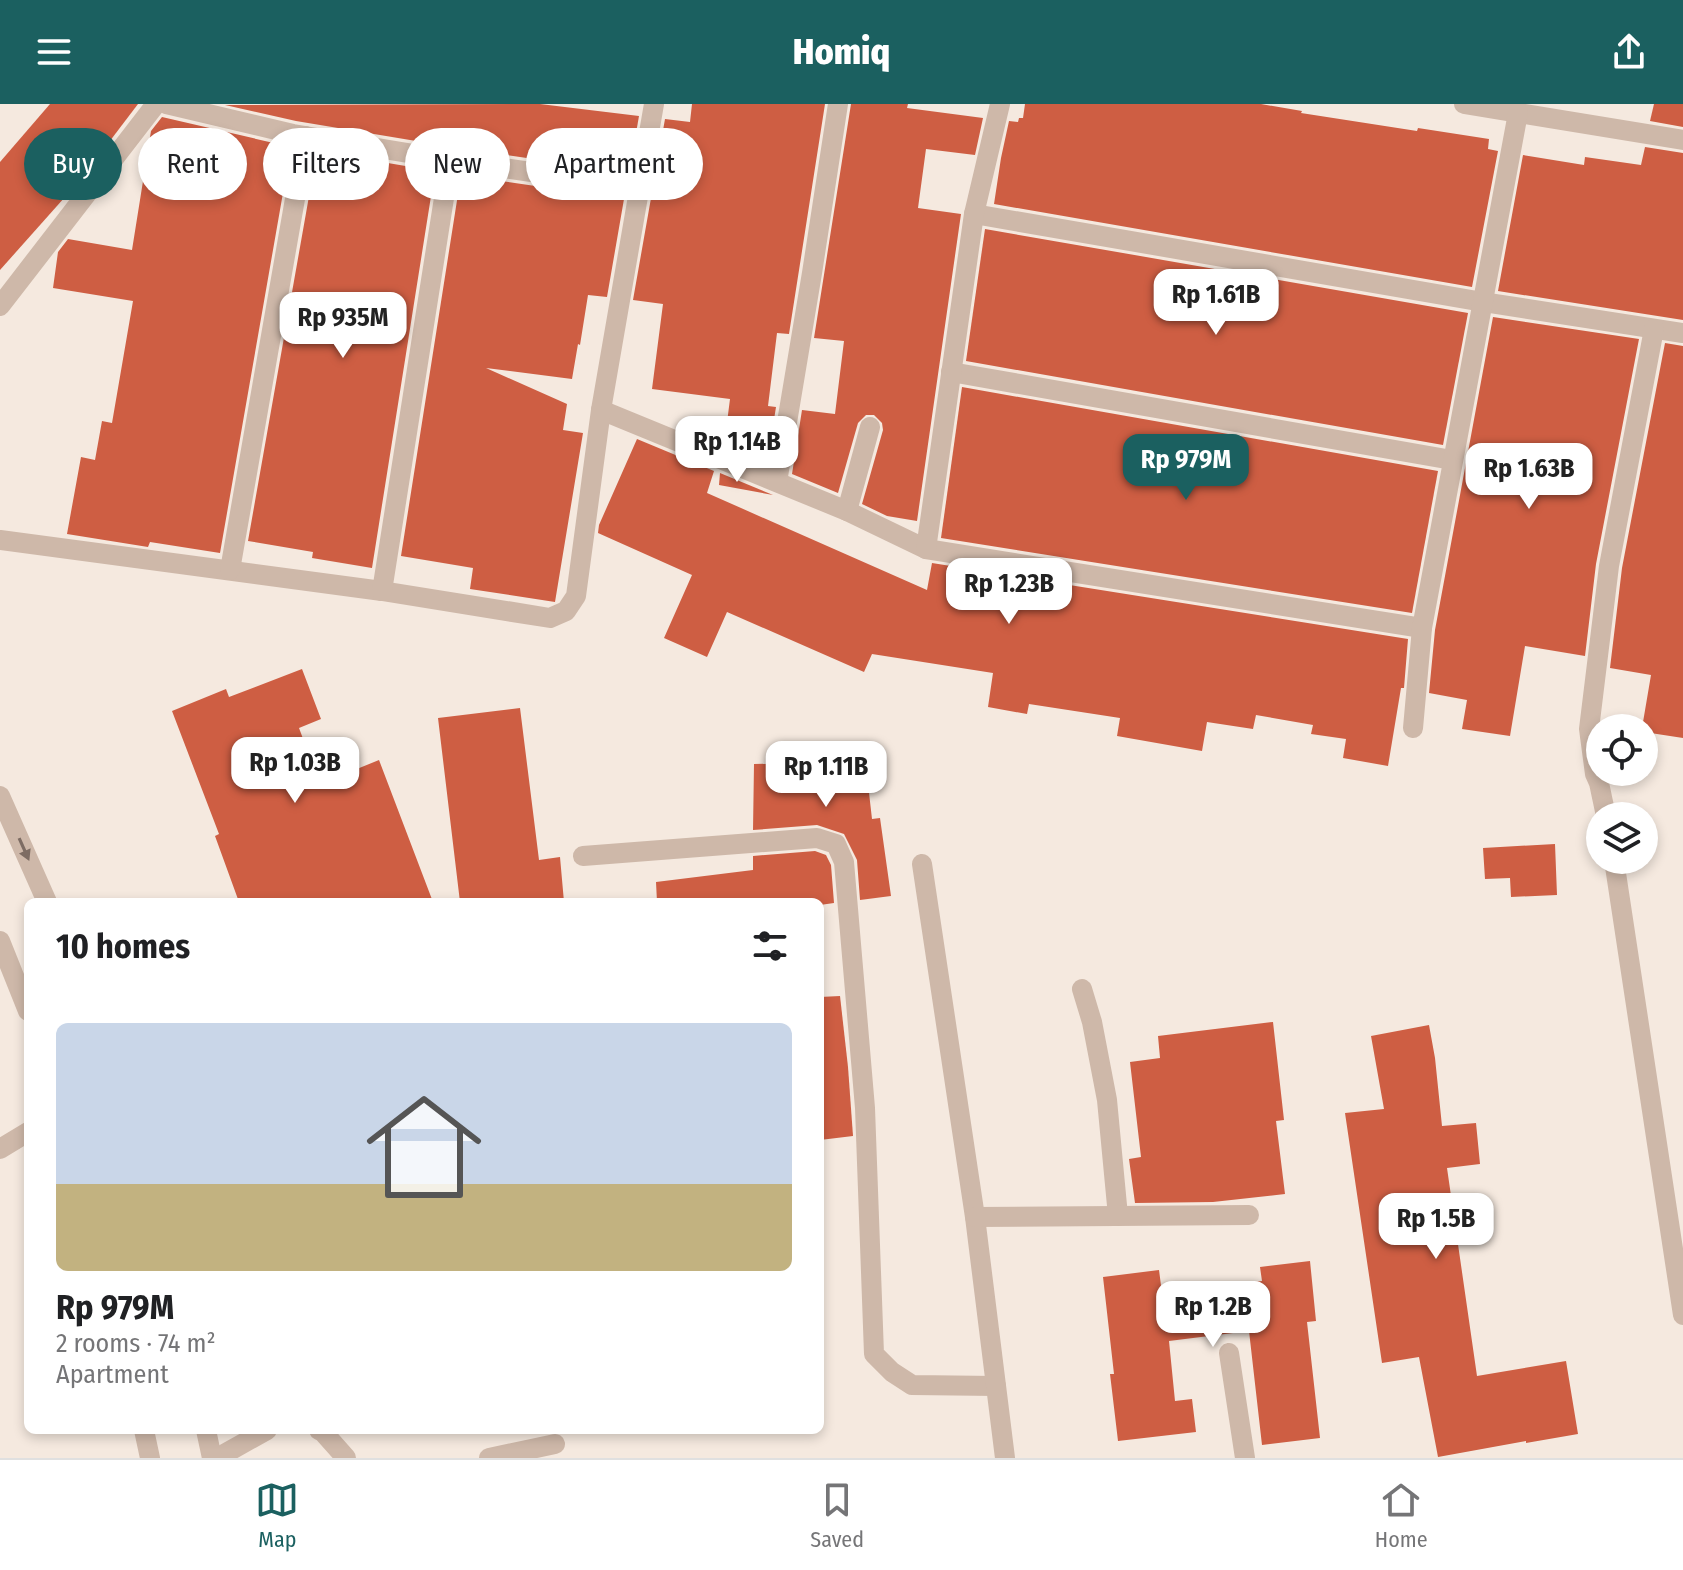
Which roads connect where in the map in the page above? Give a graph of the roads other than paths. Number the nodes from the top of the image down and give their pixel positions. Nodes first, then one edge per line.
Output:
1 (156, 104) edge
2 (166, 104) edge
3 (654, 104) edge
4 (838, 104) edge
5 (1000, 104) edge
6 (1464, 104) edge
7 (1518, 113) junction
8 (271, 128) edge
9 (650, 128) edge
10 (1683, 140) edge
11 (295, 200) edge
12 (444, 200) edge
13 (638, 200) edge
14 (974, 214) junction
15 (1483, 302) junction
16 (0, 306) edge
17 (1654, 329) junction
18 (1683, 333) edge
19 (951, 372) junction
20 (601, 410) junction
21 (870, 427) dead end
22 (1452, 460) junction
23 (777, 482) junction
24 (847, 511) junction
25 (0, 540) edge
26 (926, 549) junction
27 (230, 570) junction
28 (382, 591) junction
29 (1422, 628) junction
30 (1413, 728) dead end
31 (0, 796) edge
32 (1603, 802) edge
33 (583, 856) dead end
34 (922, 864) dead end
35 (1616, 874) edge
36 (45, 898) edge
37 (0, 941) edge
38 (1082, 989) dead end
39 (24, 1001) edge
40 (24, 1134) edge
41 (0, 1149) edge
42 (1249, 1215) dead end
43 (1118, 1216) junction
44 (975, 1217) junction
45 (1683, 1315) edge
46 (1229, 1353) dead end
47 (996, 1386) junction
48 (145, 1434) edge
49 (207, 1434) edge
50 (259, 1434) edge
51 (325, 1434) edge
52 (555, 1444) dead end
53 (150, 1458) edge
54 (214, 1458) edge
55 (346, 1458) edge
56 (489, 1458) edge
57 (1005, 1458) edge
58 (1245, 1458) edge

1 - 16 street
2 - 8 street
3 - 9 street
4 - 23 street
5 - 14 street
6 - 7 street
7 - 10 street
7 - 15 street
11 - 27 street
12 - 28 street
13 - 20 street
14 - 15 street
14 - 19 street
15 - 17 street
15 - 22 street
17 - 18 street
17 - 32 street
19 - 22 street
19 - 26 street
20 - 23 street
20 - 28 street
21 - 24 street
22 - 29 street
23 - 24 street
24 - 26 street
25 - 27 street
26 - 29 street
27 - 28 street
29 - 30 street
31 -> 36 street
33 - 47 street
34 - 44 street
35 - 45 street
37 - 39 street
38 - 43 street
40 - 41 street
42 - 43 street
43 - 44 street
44 - 47 street
46 - 58 street
47 - 57 street
48 - 53 street
49 - 54 street
50 - 54 street
51 - 55 street
52 - 56 street

